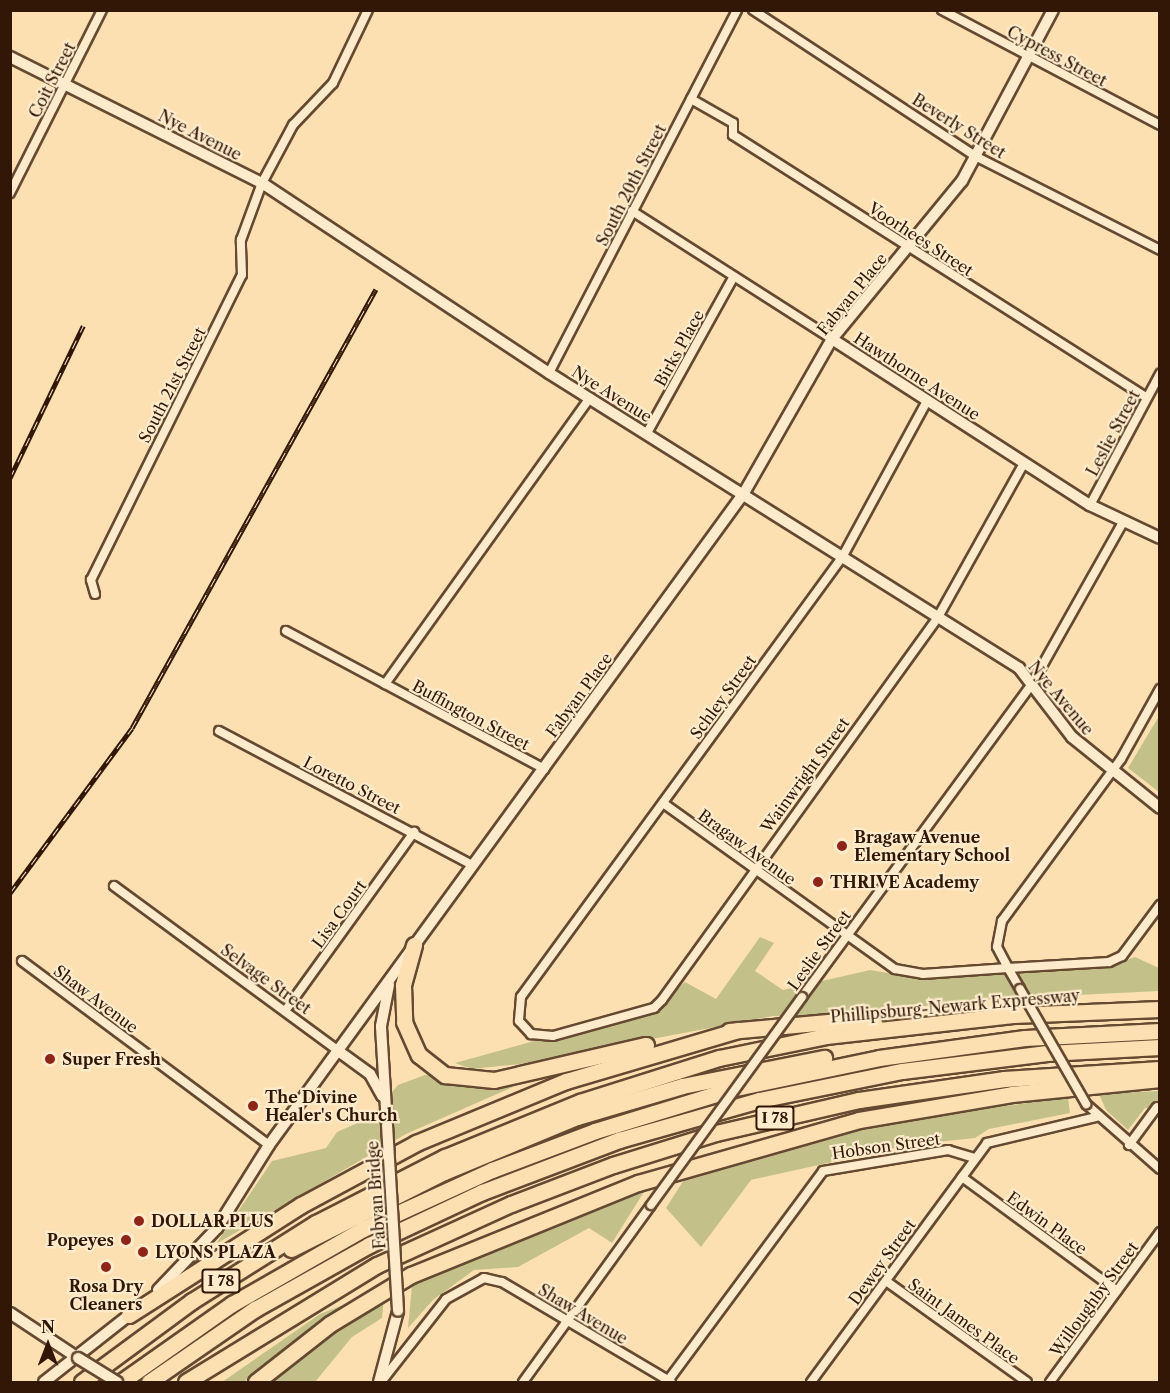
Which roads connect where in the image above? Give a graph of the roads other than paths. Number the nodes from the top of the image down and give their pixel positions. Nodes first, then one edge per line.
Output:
1 (102, 10) edge
2 (368, 10) edge
3 (737, 10) edge
4 (753, 10) edge
5 (942, 10) edge
6 (1053, 10) edge
7 (10, 57) edge
8 (1029, 57) junction
9 (64, 84) junction
10 (691, 99) junction
11 (1160, 125) edge
12 (977, 157) junction
13 (262, 183) junction
14 (10, 193) edge
15 (632, 211) junction
16 (909, 248) junction
17 (1160, 250) edge
18 (734, 276) junction
19 (832, 339) junction
20 (549, 373) junction
21 (1160, 374) edge
22 (590, 398) junction
23 (1147, 398) junction
24 (927, 401) junction
25 (647, 433) junction
26 (1024, 463) junction
27 (744, 493) junction
28 (1090, 505) junction
29 (1122, 524) junction
30 (1160, 537) edge
31 (843, 556) junction
32 (95, 594) dead end
33 (938, 617) junction
34 (286, 631) dead end
35 (1033, 682) junction
36 (385, 684) junction
37 (1160, 689) edge
38 (219, 731) dead end
39 (544, 769) junction
40 (1112, 771) junction
41 (663, 802) junction
42 (1160, 808) edge
43 (414, 832) junction
44 (472, 865) junction
45 (756, 870) junction
46 (114, 886) dead end
47 (1160, 905) edge
48 (847, 936) junction
49 (414, 945) junction
50 (22, 961) dead end
51 (1008, 968) junction
52 (395, 973) junction
53 (1160, 1009) edge
54 (285, 1011) junction
55 (896, 1026) junction
56 (738, 1029) junction
57 (1160, 1031) edge
58 (553, 1036) joint
59 (988, 1042) junction
60 (1160, 1047) edge
61 (337, 1050) junction
62 (1160, 1069) edge
63 (1160, 1079) edge
64 (1157, 1107) dead end
65 (386, 1108) junction
66 (1096, 1117) junction
67 (269, 1145) junction
68 (1129, 1145) junction
69 (975, 1158) junction
70 (1160, 1169) edge
71 (962, 1177) junction
72 (1160, 1232) edge
73 (886, 1281) junction
74 (1117, 1291) junction
75 (192, 1301) junction
76 (10, 1313) edge
77 (129, 1315) junction
78 (568, 1320) junction
79 (76, 1357) junction
80 (669, 1382) edge
81 (44, 1383) edge
82 (82, 1383) edge
83 (119, 1383) edge
84 (148, 1383) edge
85 (186, 1383) edge
86 (256, 1383) edge
87 (380, 1383) edge
88 (522, 1383) edge
89 (811, 1383) edge
90 (1028, 1383) edge
91 (1050, 1383) edge

1 - 9 street, Coit Street
2 - 13 street, South 21st Street
3 - 10 street, South 20th Street
4 - 12 street, Beverly Street
5 - 8 street, Cypress Street
6 - 8 street, Fabyan Place
7 - 9 street, Nye Avenue
8 - 11 street, Cypress Street
8 - 12 street, Fabyan Place
9 - 13 street, Nye Avenue
9 - 14 street, Coit Street
10 - 15 street, South 20th Street
10 - 16 street, Voorhees Street
12 - 16 street, Fabyan Place
12 - 17 street, Beverly Street
13 - 20 street, Nye Avenue
13 - 32 street, South 21st Street
15 - 18 street, Hawthorne Avenue
15 - 20 street, South 20th Street
16 - 19 street, Fabyan Place
16 - 23 street, Voorhees Street
18 - 19 street, Hawthorne Avenue
18 - 25 street, Birks Place
19 - 24 street, Hawthorne Avenue
19 - 27 street, Fabyan Place
20 - 22 street, Nye Avenue
21 - 23 street, Leslie Street
22 - 25 street, Nye Avenue
22 - 36 street
23 - 28 street, Leslie Street
24 - 26 street, Hawthorne Avenue
24 - 31 street, Schley Street
25 - 27 street, Nye Avenue
26 - 28 street, Hawthorne Avenue
26 - 33 street, Wainwright Street
27 - 31 street, Nye Avenue
27 - 39 street, Fabyan Place
28 - 29 street, Hawthorne Avenue
29 - 30 street, Hawthorne Avenue
29 - 35 street, Leslie Street
31 - 33 street, Nye Avenue
31 - 41 street, Schley Street
33 - 35 street, Nye Avenue
33 - 45 street, Wainwright Street
34 - 36 street, Buffington Street
35 - 40 street, Nye Avenue
35 - 48 street, Leslie Street
36 - 39 street, Buffington Street
37 - 40 street
38 - 43 street, Loretto Street
39 - 44 street, Fabyan Place
40 - 42 street, Nye Avenue
40 - 51 street
41 - 45 street, Bragaw Avenue
41 - 58 street, Schley Street
43 - 44 street, Loretto Street
43 - 54 street, Lisa Court
44 - 49 street, Fabyan Place
45 - 48 street, Bragaw Avenue
45 - 58 street, Wainwright Street
46 - 54 street, Selvage Street
47 - 51 street, Bragaw Avenue
48 - 51 street, Bragaw Avenue
48 - 78 street, Leslie Street, bridge
49 - 52 street, Fabyan Place
49 - 56 highway
50 - 67 street, Shaw Avenue
51 - 66 street, bridge
52 - 61 street, Fabyan Place
52 - 65 street, Fabyan Bridge
53 - 55 highway, Phillipsburg-Newark Expressway / I 78
54 - 61 street, Selvage Street
55 - 56 highway
55 - 75 highway, Phillipsburg-Newark Expressway / I 78
56 - 77 highway
57 - 59 highway, I 78
59 - 75 highway
59 - 83 highway, I 78
60 - 84 highway, I 78
61 - 65 street, Selvage Street
61 - 67 street, Fabyan Place
62 - 85 highway, I 78
63 - 86 highway
64 - 68 street
65 - 87 street, Fabyan Bridge, bridge
66 - 68 street
66 - 69 street
67 - 77 street, Fabyan Place
68 - 70 street
69 - 71 street, Dewey Street
69 - 80 street, Hobson Street
71 - 73 street, Dewey Street
71 - 74 street, Edwin Place
72 - 74 street, Willoughby Street
73 - 89 street, Dewey Street
73 - 90 street, Saint James Place
74 - 91 street, Willoughby Street
75 - 82 highway, Phillipsburg-Newark Expressway / I 78
76 - 79 street
77 - 79 street, Fabyan Place
78 - 80 street, Shaw Avenue
78 - 87 street, Shaw Avenue
78 - 88 street, Leslie Street
79 - 81 street, Fabyan Place
79 - 83 street, bridge

